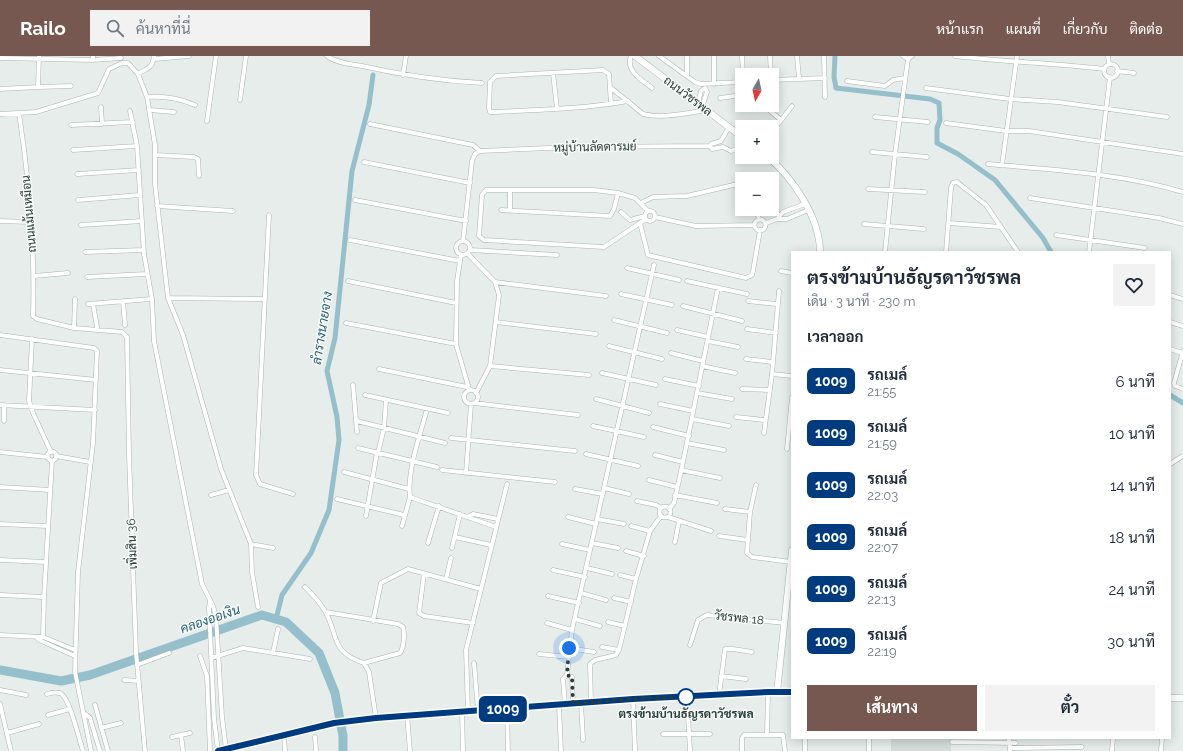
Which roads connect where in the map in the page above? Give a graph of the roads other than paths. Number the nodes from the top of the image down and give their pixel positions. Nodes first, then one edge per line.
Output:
1 (189, 56) edge
2 (216, 56) edge
3 (246, 56) edge
4 (327, 56) edge
5 (406, 56) edge
6 (631, 56) edge
7 (635, 56) edge
8 (659, 56) edge
9 (687, 56) edge
10 (714, 56) edge
11 (742, 56) edge
12 (770, 56) edge
13 (797, 56) edge
14 (824, 56) edge
15 (903, 56) edge
16 (912, 56) edge
17 (955, 56) edge
18 (1017, 56) edge
19 (1108, 56) edge
20 (0, 58) edge
21 (39, 58) edge
22 (93, 58) edge
23 (121, 58) dead end
24 (154, 58) edge
25 (908, 59) junction
26 (1016, 63) junction
27 (1109, 64) junction
28 (743, 68) edge
29 (771, 68) edge
30 (1104, 70) junction
31 (1117, 71) junction
32 (553, 73) junction
33 (1134, 73) dead end
34 (138, 74) junction
35 (403, 75) junction
36 (687, 76) junction
37 (1110, 77) junction
38 (799, 78) junction
39 (825, 78) junction
40 (905, 78) junction
41 (779, 79) edge
42 (847, 81) dead end
43 (735, 82) edge
44 (482, 83) dead end
45 (714, 84) junction
46 (71, 86) dead end
47 (610, 86) junction
48 (705, 86) junction
49 (38, 87) junction
50 (652, 88) dead end
51 (926, 88) dead end
52 (0, 89) edge
53 (735, 96) edge
54 (147, 97) junction
55 (825, 97) dead end
56 (720, 98) dead end
57 (1010, 99) junction
58 (240, 100) dead end
59 (628, 101) junction
60 (611, 104) junction
61 (195, 105) dead end
62 (792, 106) dead end
63 (101, 107) dead end
64 (702, 107) junction
65 (1107, 108) junction
66 (557, 109) junction
67 (149, 110) junction
68 (130, 111) dead end
69 (174, 112) dead end
70 (771, 112) edge
71 (19, 113) junction
72 (0, 114) edge
73 (875, 117) dead end
74 (1167, 117) dead end
75 (900, 119) junction
76 (781, 120) junction
77 (207, 121) dead end
78 (132, 122) junction
79 (928, 122) dead end
80 (779, 123) edge
81 (946, 123) dead end
82 (102, 124) junction
83 (370, 124) dead end
84 (71, 125) dead end
85 (729, 127) junction
86 (1006, 131) junction
87 (735, 132) edge
88 (721, 141) junction
89 (1102, 142) junction
90 (137, 146) junction
91 (710, 146) junction
92 (723, 147) junction
93 (73, 150) dead end
94 (735, 150) edge
95 (480, 151) junction
96 (872, 152) dead end
97 (895, 154) junction
98 (1183, 154) edge
99 (155, 155) junction
100 (927, 157) dead end
101 (364, 162) dead end
102 (775, 164) edge
103 (988, 164) dead end
104 (1002, 165) junction
105 (139, 170) junction
106 (77, 174) dead end
107 (1098, 175) junction
108 (199, 176) dead end
109 (470, 183) junction
110 (735, 185) edge
111 (868, 188) dead end
112 (510, 190) junction
113 (891, 190) junction
114 (925, 192) dead end
115 (1183, 192) edge
116 (618, 193) junction
117 (140, 195) junction
118 (1030, 198) dead end
119 (78, 200) dead end
120 (355, 200) dead end
121 (641, 203) junction
122 (157, 206) junction
123 (807, 207) junction
124 (1093, 208) junction
125 (502, 210) dead end
126 (233, 211) dead end
127 (510, 211) junction
128 (648, 211) junction
129 (621, 212) dead end
130 (269, 215) dead end
131 (758, 216) edge
132 (655, 217) junction
133 (646, 218) junction
134 (759, 219) junction
135 (777, 220) junction
136 (0, 221) edge
137 (142, 221) junction
138 (466, 221) junction
139 (30, 222) junction
140 (640, 223) junction
141 (766, 223) junction
142 (949, 223) junction
143 (864, 224) dead end
144 (1183, 224) edge
145 (81, 225) dead end
146 (754, 226) junction
147 (888, 226) junction
148 (1001, 227) junction
149 (924, 229) dead end
150 (760, 230) junction
151 (1056, 235) dead end
152 (350, 240) dead end
153 (1090, 240) junction
154 (463, 241) junction
155 (1145, 248) dead end
156 (144, 250) junction
157 (820, 251) edge
158 (885, 251) edge
159 (946, 251) edge
160 (1017, 251) edge
161 (1089, 251) edge
162 (85, 252) dead end
163 (469, 252) junction
164 (557, 255) dead end
165 (462, 256) junction
166 (460, 261) junction
167 (654, 265) dead end
168 (626, 268) dead end
169 (781, 271) dead end
170 (68, 273) dead end
171 (791, 273) edge
172 (147, 274) junction
173 (652, 274) junction
174 (34, 276) junction
175 (87, 277) dead end
176 (679, 280) dead end
177 (348, 281) dead end
178 (687, 281) dead end
179 (495, 282) junction
180 (718, 288) junction
181 (779, 291) dead end
182 (621, 294) dead end
183 (747, 294) dead end
184 (1171, 295) edge
185 (606, 296) dead end
186 (168, 298) junction
187 (76, 299) dead end
188 (152, 299) junction
189 (264, 299) junction
190 (1183, 299) edge
191 (646, 300) junction
192 (123, 301) junction
193 (748, 302) dead end
194 (456, 303) junction
195 (88, 304) dead end
196 (94, 304) junction
197 (777, 304) junction
198 (672, 305) dead end
199 (683, 306) dead end
200 (713, 314) junction
201 (614, 320) dead end
202 (742, 321) dead end
203 (496, 322) junction
204 (1171, 322) edge
205 (346, 323) dead end
206 (125, 324) dead end
207 (640, 326) junction
208 (1183, 326) edge
209 (97, 327) dead end
210 (74, 328) junction
211 (747, 329) dead end
212 (677, 330) dead end
213 (667, 333) dead end
214 (776, 333) junction
215 (596, 334) dead end
216 (0, 335) edge
217 (32, 339) junction
218 (708, 339) junction
219 (456, 344) junction
220 (609, 346) dead end
221 (738, 347) dead end
222 (1171, 349) edge
223 (634, 352) junction
224 (1183, 352) edge
225 (671, 353) dead end
226 (662, 359) dead end
227 (746, 359) dead end
228 (1182, 361) edge
229 (772, 362) junction
230 (703, 364) junction
231 (490, 366) junction
232 (379, 369) dead end
233 (0, 370) edge
234 (602, 373) dead end
235 (735, 373) dead end
236 (31, 374) junction
237 (772, 374) junction
238 (588, 375) dead end
239 (791, 376) edge
240 (1171, 376) edge
241 (1175, 377) junction
242 (628, 378) junction
243 (665, 379) dead end
244 (96, 380) junction
245 (353, 385) dead end
246 (656, 385) dead end
247 (699, 386) junction
248 (468, 388) junction
249 (742, 389) dead end
250 (1183, 389) edge
251 (770, 390) junction
252 (476, 393) junction
253 (697, 393) junction
254 (365, 395) dead end
255 (596, 399) dead end
256 (732, 399) dead end
257 (386, 400) junction
258 (472, 403) junction
259 (660, 404) dead end
260 (2, 405) edge
261 (31, 406) junction
262 (622, 406) junction
263 (791, 408) edge
264 (427, 409) junction
265 (95, 410) junction
266 (694, 411) junction
267 (649, 412) dead end
268 (448, 414) dead end
269 (578, 415) dead end
270 (736, 417) dead end
271 (692, 419) junction
272 (765, 420) junction
273 (4, 421) dead end
274 (357, 421) junction
275 (593, 426) dead end
276 (729, 426) dead end
277 (653, 427) dead end
278 (384, 428) junction
279 (617, 431) junction
280 (357, 432) dead end
281 (764, 433) dead end
282 (420, 436) junction
283 (689, 436) junction
284 (451, 438) dead end
285 (644, 438) dead end
286 (468, 440) junction
287 (446, 443) dead end
288 (687, 443) junction
289 (358, 448) dead end
290 (787, 449) dead end
291 (724, 450) dead end
292 (575, 451) dead end
293 (0, 452) edge
294 (51, 452) junction
295 (378, 453) junction
296 (586, 454) dead end
297 (655, 455) dead end
298 (56, 456) junction
299 (1183, 456) edge
300 (47, 457) junction
301 (610, 460) junction
302 (52, 461) junction
303 (90, 462) junction
304 (683, 462) junction
305 (413, 463) junction
306 (1171, 463) edge
307 (638, 466) dead end
308 (436, 467) dead end
309 (442, 470) dead end
310 (682, 470) junction
311 (344, 472) dead end
312 (466, 473) junction
313 (720, 478) dead end
314 (373, 479) junction
315 (649, 480) dead end
316 (556, 482) dead end
317 (507, 484) dead end
318 (756, 485) dead end
319 (0, 487) edge
320 (677, 487) junction
321 (604, 488) junction
322 (409, 489) junction
323 (575, 489) dead end
324 (50, 490) junction
325 (229, 490) junction
326 (293, 494) dead end
327 (603, 494) junction
328 (629, 494) dead end
329 (211, 495) dead end
330 (675, 495) junction
331 (410, 497) junction
332 (338, 499) dead end
333 (637, 501) dead end
334 (717, 503) dead end
335 (369, 506) junction
336 (439, 506) junction
337 (661, 508) junction
338 (669, 509) junction
339 (725, 509) dead end
340 (750, 512) junction
341 (460, 514) junction
342 (404, 515) junction
343 (366, 516) dead end
344 (469, 516) junction
345 (661, 516) junction
346 (568, 517) dead end
347 (668, 517) junction
348 (498, 518) junction
349 (597, 521) junction
350 (679, 521) junction
351 (0, 524) edge
352 (624, 524) dead end
353 (48, 526) junction
354 (402, 526) dead end
355 (496, 526) junction
356 (631, 526) dead end
357 (650, 531) junction
358 (711, 531) dead end
359 (719, 536) dead end
360 (455, 537) junction
361 (748, 540) junction
362 (675, 542) dead end
363 (428, 543) dead end
364 (592, 543) junction
365 (251, 544) junction
366 (491, 544) junction
367 (562, 544) dead end
368 (273, 548) dead end
369 (452, 548) dead end
370 (618, 548) dead end
371 (590, 550) junction
372 (626, 551) dead end
373 (644, 556) junction
374 (791, 556) edge
375 (452, 558) dead end
376 (0, 560) edge
377 (46, 562) junction
378 (790, 562) junction
379 (586, 568) junction
380 (554, 570) dead end
381 (424, 574) junction
382 (612, 574) dead end
383 (620, 575) dead end
384 (584, 577) junction
385 (446, 579) junction
386 (636, 579) junction
387 (305, 587) dead end
388 (481, 589) junction
389 (581, 594) junction
390 (0, 595) edge
391 (548, 596) dead end
392 (44, 597) junction
393 (614, 598) dead end
394 (606, 600) dead end
395 (210, 601) junction
396 (630, 602) junction
397 (579, 603) junction
398 (258, 607) dead end
399 (326, 612) junction
400 (373, 620) junction
401 (575, 620) junction
402 (608, 622) dead end
403 (473, 623) junction
404 (547, 623) dead end
405 (785, 623) junction
406 (600, 626) dead end
407 (625, 626) junction
408 (278, 629) dead end
409 (572, 630) junction
410 (0, 635) edge
411 (36, 637) junction
412 (43, 637) junction
413 (690, 645) dead end
414 (602, 647) dead end
415 (569, 648) junction
416 (75, 650) junction
417 (619, 650) junction
418 (594, 652) dead end
419 (752, 652) dead end
420 (169, 653) dead end
421 (273, 653) junction
422 (539, 654) dead end
423 (75, 656) junction
424 (200, 656) dead end
425 (218, 656) junction
426 (568, 657) junction
427 (211, 658) junction
428 (310, 659) dead end
429 (364, 662) junction
430 (137, 664) junction
431 (474, 664) dead end
432 (567, 675) junction
433 (721, 676) junction
434 (746, 679) dead end
435 (124, 680) dead end
436 (139, 681) junction
437 (0, 690) edge
438 (768, 692) junction
439 (777, 692) junction
440 (791, 692) edge
441 (47, 694) dead end
442 (26, 695) dead end
443 (719, 696) junction
444 (687, 697) junction
445 (1171, 698) edge
446 (1183, 698) edge
447 (633, 699) junction
448 (591, 702) junction
449 (0, 704) edge
450 (573, 704) junction
451 (581, 704) junction
452 (95, 705) dead end
453 (562, 705) junction
454 (70, 709) junction
455 (507, 709) junction
456 (478, 711) junction
457 (465, 712) junction
458 (84, 713) junction
459 (2, 715) edge
460 (48, 715) dead end
461 (407, 715) junction
462 (376, 718) junction
463 (121, 723) dead end
464 (39, 724) dead end
465 (101, 728) junction
466 (94, 732) junction
467 (7, 733) junction
468 (87, 733) junction
469 (190, 733) dead end
470 (663, 734) dead end
471 (690, 734) junction
472 (710, 734) dead end
473 (767, 734) junction
474 (181, 735) junction
475 (284, 735) junction
476 (172, 737) dead end
477 (316, 737) dead end
478 (805, 739) edge
479 (869, 739) edge
480 (1113, 739) edge
481 (1162, 739) edge
482 (583, 740) dead end
483 (1010, 740) edge
484 (952, 742) dead end
485 (1016, 745) edge
486 (1082, 747) dead end
487 (228, 749) edge
488 (1010, 749) edge
489 (463, 750) edge
490 (11, 751) edge
491 (83, 751) edge
492 (91, 751) edge
493 (100, 751) edge
494 (108, 751) edge
495 (145, 751) edge
496 (183, 751) edge
497 (210, 751) edge
498 (218, 751) edge
499 (284, 751) edge
500 (316, 751) edge
501 (410, 751) edge
502 (508, 751) edge
503 (561, 751) edge
504 (635, 751) edge
505 (690, 751) edge
506 (742, 751) edge
507 (785, 751) edge
508 (805, 751) edge
509 (869, 751) edge
510 (1112, 751) edge
511 (1161, 751) edge

1 - 24 street
2 - 77 street
3 - 58 street
4 - 35 street
5 - 35 street
6 - 50 street
7 - 64 street, ถนนวัชรพล
8 - 36 street
9 - 36 street
10 - 45 street
11 - 28 street
12 - 29 street
13 - 38 street
14 - 39 street
15 - 25 street
16 - 25 street
17 - 26 street
18 - 26 street
19 - 27 street
20 - 21 street
21 - 22 street
21 - 49 street
22 - 23 street
24 - 34 street
25 - 40 street
26 - 30 street
26 - 57 street
27 - 30 street
27 - 31 street
30 - 37 street
31 - 33 street
31 - 37 street
32 - 47 street
32 - 66 street
32 - 66 street
34 - 54 street
34 - 71 street
35 - 44 street
36 - 48 street
37 - 65 street
38 - 39 street
38 - 41 street
39 - 55 street
40 - 42 street
40 - 75 street
43 - 45 street
45 - 48 street
46 - 49 street
47 - 59 street
47 - 60 street
48 - 64 street
49 - 52 street
51 - 57 street
53 - 56 street
54 - 61 street
54 - 67 street
57 - 65 street
57 - 86 street
59 - 60 street
59 - 64 street
60 - 66 street
62 - 76 street
63 - 82 street
64 - 85 street, ถนนวัชรพล
65 - 74 street
65 - 89 street
67 - 69 street
67 - 99 street
68 - 78 street
70 - 76 street
71 - 72 street
71 - 139 street, ถนนแม้นเหมือน
73 - 75 street
75 - 79 street
75 - 97 street
76 - 80 street
78 - 82 street
78 - 90 street
81 - 86 street
82 - 84 street
83 - 95 street, หมู่บ้านลัดดารมย์
85 - 87 street, ถนนวัชรพล
85 - 88 street
86 - 89 street
86 - 104 street
88 - 91 street, หมู่บ้านลัดดารมย์
88 - 92 street
89 - 98 street
89 - 107 street
90 - 93 street
90 - 105 street
91 - 92 street, หมู่บ้านลัดดารมย์
91 - 95 street, หมู่บ้านลัดดารมย์
92 - 94 street, หมู่บ้านลัดดารมย์
95 - 109 street
96 - 97 street
97 - 100 street
97 - 113 street
99 - 108 street
99 - 122 street
101 - 109 street
102 - 123 street
103 - 104 street
104 - 107 street
105 - 106 street
105 - 117 street
107 - 115 street
107 - 124 street
109 - 138 street
110 - 121 street
111 - 113 street
112 - 116 street
112 - 127 street
112 - 140 street
113 - 114 street
113 - 147 street
116 - 121 street
116 - 127 street
117 - 119 street
117 - 137 street
118 - 124 street
120 - 138 street
121 - 128 street
122 - 126 street
122 - 186 street
123 - 135 street
123 - 135 street
123 - 157 street
124 - 144 street
124 - 153 street
125 - 127 street
128 - 132 street
128 - 133 street
129 - 133 street
130 - 189 street
131 - 134 street
132 - 133 street
132 - 146 street
133 - 140 street
134 - 141 street
134 - 146 street
135 - 141 street
136 - 139 street
137 - 145 street
137 - 156 street
138 - 154 street
139 - 174 street, ถนนแม้นเหมือน
140 - 150 street
141 - 150 street
142 - 148 street
142 - 148 street
142 - 159 street
143 - 147 street
146 - 150 street
147 - 149 street
147 - 158 street
148 - 160 street
151 - 153 street
152 - 166 street
153 - 155 street
153 - 161 street
154 - 163 street
154 - 165 street
156 - 162 street
156 - 172 street
163 - 164 street
163 - 165 street
163 - 179 street
165 - 166 street
166 - 194 street
167 - 173 street
168 - 173 street
169 - 171 street
170 - 174 street
172 - 175 street
172 - 188 street
173 - 176 street
173 - 191 street
174 - 210 street, ถนนแม้นเหมือน
177 - 194 street
178 - 180 street
179 - 185 street
179 - 203 street
180 - 183 street
180 - 200 street
181 - 197 street
182 - 191 street
184 - 190 street
186 - 189 street
186 - 325 street
187 - 210 street
188 - 192 street
188 - 395 street
189 - 326 street
191 - 198 street
191 - 207 street
192 - 196 street
192 - 206 street
193 - 197 street
194 - 219 street
195 - 196 street
196 - 209 street
197 - 214 street
199 - 200 street
200 - 202 street
200 - 218 street
201 - 207 street
203 - 215 street
203 - 231 street
204 - 208 street
205 - 219 street
207 - 213 street
207 - 223 street
210 - 430 street, เพิ่มสิน 36
211 - 214 street
212 - 218 street
214 - 229 street
216 - 217 street
217 - 236 street
217 - 244 street
218 - 221 street
218 - 230 street
219 - 248 street
220 - 223 street
222 - 224 street
223 - 226 street
223 - 242 street
224 - 228 street
225 - 230 street
227 - 229 street
228 - 241 street
229 - 237 street
230 - 235 street
230 - 247 street
231 - 238 street
231 - 252 street
232 - 248 street
233 - 236 street
234 - 242 street
236 - 244 street
236 - 261 street
237 - 239 street
237 - 251 street
240 - 241 street
241 - 250 street
242 - 246 street
242 - 262 street
243 - 247 street
244 - 265 street
245 - 274 street
247 - 253 street
248 - 252 street
248 - 258 street
249 - 251 street
251 - 272 street
252 - 258 street
253 - 256 street
253 - 266 street
254 - 257 street
255 - 262 street
257 - 264 street
257 - 278 street
258 - 269 street
258 - 286 street
259 - 266 street
260 - 261 street
260 - 273 street
261 - 265 street
261 - 294 street
262 - 267 street
262 - 279 street
263 - 290 street
264 - 268 street
264 - 282 street
265 - 303 street
266 - 271 street
270 - 272 street
271 - 276 street
271 - 283 street
272 - 281 street
274 - 278 street
274 - 280 street
275 - 279 street
277 - 283 street
278 - 282 street
278 - 295 street
279 - 285 street
279 - 301 street
282 - 287 street
282 - 305 street
283 - 288 street
284 - 286 street
286 - 292 street
286 - 312 street
288 - 291 street
288 - 304 street
289 - 295 street
293 - 300 street
294 - 298 street
294 - 300 street
295 - 305 street
295 - 314 street
296 - 301 street
297 - 304 street
298 - 302 street
298 - 303 street
299 - 306 street
300 - 302 street
301 - 307 street
301 - 321 street
302 - 324 street
303 - 416 street
304 - 310 street
305 - 308 street
305 - 322 street
309 - 312 street
310 - 313 street
310 - 320 street
311 - 314 street
312 - 316 street
314 - 322 street
314 - 335 street
315 - 320 street
317 - 348 street
318 - 340 street
319 - 324 street
320 - 330 street
321 - 327 street
321 - 328 street
322 - 331 street
323 - 327 street
324 - 353 street
325 - 329 street
325 - 365 street
327 - 349 street
330 - 334 street
330 - 338 street
331 - 336 street
331 - 342 street
332 - 335 street
333 - 337 street
335 - 342 street
335 - 343 street
336 - 341 street
336 - 363 street
337 - 338 street
337 - 345 street
338 - 347 street
339 - 340 street
340 - 361 street
341 - 344 street
341 - 360 street
342 - 354 street
344 - 348 street
344 - 355 street
345 - 347 street
345 - 357 street
346 - 349 street
347 - 350 street
348 - 355 street
349 - 352 street
349 - 364 street
350 - 358 street
350 - 362 street
351 - 353 street
353 - 377 street
355 - 366 street
356 - 357 street
357 - 373 street
359 - 361 street
360 - 366 street
360 - 369 street
361 - 378 street
364 - 370 street
364 - 371 street
365 - 368 street
365 - 398 street
366 - 388 street
367 - 371 street
371 - 379 street
372 - 373 street
373 - 386 street
374 - 378 street
375 - 385 street
376 - 377 street
377 - 392 street
378 - 405 street
379 - 382 street
379 - 384 street
380 - 384 street
381 - 385 street
381 - 400 street
381 - 403 street
383 - 386 street
384 - 389 street
385 - 388 street
386 - 396 street
387 - 399 street
388 - 403 street
389 - 394 street
389 - 397 street
390 - 392 street
391 - 397 street
392 - 412 street
393 - 396 street
395 - 425 street
395 - 427 street
396 - 407 street
397 - 401 street
399 - 400 street
399 - 429 street
400 - 429 street
401 - 406 street
401 - 409 street
402 - 407 street
403 - 457 street
404 - 409 street
405 - 413 street, วัชรพล 18
405 - 439 street
407 - 417 street
408 - 421 street
409 - 415 street
410 - 411 street
411 - 412 street
411 - 423 street
412 - 416 street
414 - 417 street
415 - 418 street
415 - 426 street
416 - 423 street
417 - 448 street
419 - 433 street
420 - 430 street
421 - 425 street
421 - 428 street
422 - 426 street
423 - 458 street
424 - 497 street
425 - 427 street
425 - 487 street
426 - 432 street
427 - 498 street
429 - 462 street
430 - 436 street, เพิ่มสิน 36
431 - 456 street
432 - 450 street
432 - 453 street
433 - 434 street
433 - 443 street
435 - 436 street
436 - 495 street, เพิ่มสิน 36
437 - 442 street
438 - 439 street
438 - 443 street
438 - 473 street
439 - 440 street
441 - 454 street
443 - 444 street
444 - 447 street
444 - 471 street
445 - 446 street
447 - 448 street
447 - 504 street
448 - 451 street
449 - 459 street
450 - 451 street
450 - 453 street
451 - 482 street
452 - 465 street
453 - 455 street
453 - 503 street
454 - 460 street
454 - 491 street
455 - 456 street
455 - 502 street
456 - 457 street
457 - 461 street
457 - 489 street
458 - 466 street
458 - 468 street
459 - 467 street
461 - 462 street
461 - 501 street
462 - 475 street
463 - 465 street
464 - 467 street
465 - 494 street
466 - 468 street
466 - 493 street
467 - 490 street
468 - 492 street
469 - 474 street
470 - 471 street
471 - 472 street
471 - 505 street
473 - 506 street
473 - 507 street
474 - 476 street
474 - 496 street
475 - 487 street
475 - 499 street
477 - 500 street
478 - 508 street
479 - 509 street
480 - 510 street
481 - 511 street
483 - 484 street
483 - 485 street
483 - 488 street
485 - 486 street
485 - 488 street
487 - 498 street

